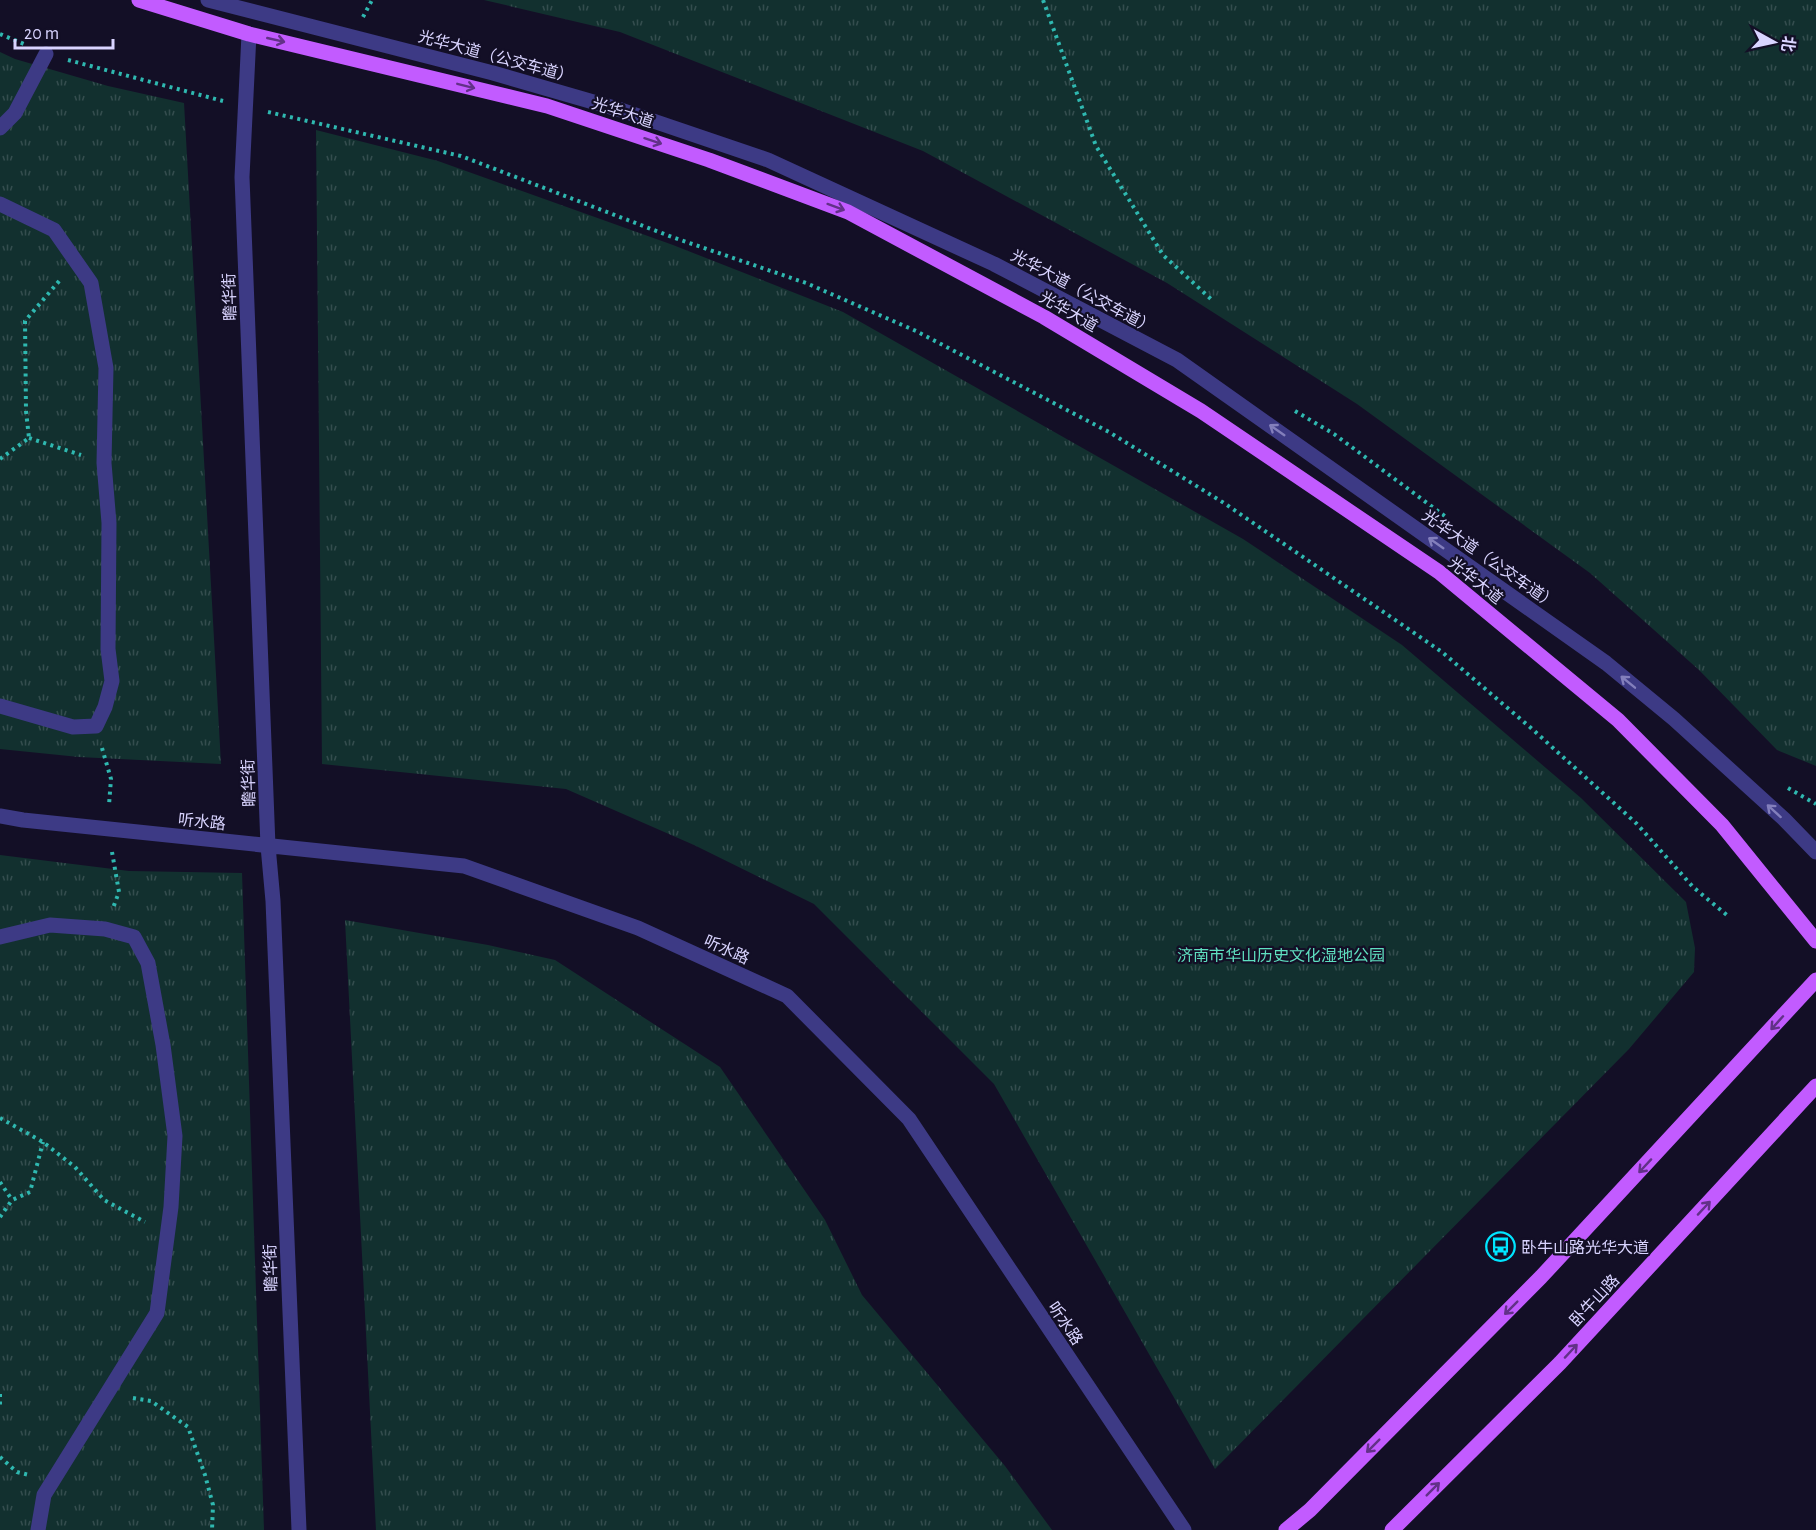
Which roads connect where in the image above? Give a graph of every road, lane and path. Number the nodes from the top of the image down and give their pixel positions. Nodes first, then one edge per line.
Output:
1 (140, 0) edge
2 (208, 0) edge
3 (1043, 0) edge
4 (0, 34) edge
5 (249, 34) junction
6 (46, 54) junction
7 (246, 107) junction
8 (0, 128) edge
9 (0, 204) edge
10 (76, 261) junction
11 (1212, 300) dead end
12 (29, 438) junction
13 (0, 459) edge
14 (104, 463) junction
15 (0, 706) edge
16 (96, 726) junction
17 (0, 816) edge
18 (108, 829) junction
19 (268, 846) junction
20 (1816, 852) edge
21 (1728, 916) dead end
22 (105, 928) junction
23 (0, 937) edge
24 (1816, 941) edge
25 (1816, 980) edge
26 (1816, 1086) edge
27 (0, 1118) edge
28 (43, 1142) junction
29 (0, 1182) edge
30 (12, 1200) junction
31 (0, 1217) edge
32 (167, 1233) junction
33 (112, 1385) junction
34 (0, 1395) edge
35 (0, 1408) edge
36 (0, 1457) edge
37 (17, 1472) dead end
38 (38, 1530) edge
39 (212, 1530) edge
40 (299, 1530) edge
41 (1184, 1530) edge
42 (1286, 1530) edge
43 (1392, 1530) edge

1 - 5 main road, 光华大道
20 -> 2 street, 光华大道（公交车道）
3 - 11 path
4 - 6 path
5 - 7 street, 瞻华街
5 -> 24 main road, 光华大道
6 - 7 path
6 - 8 street
7 - 19 street, 瞻华街
7 - 21 path
9 - 10 street
10 - 12 path
10 - 14 street
12 - 13 path
12 - 14 path
14 - 16 street
15 - 16 street
16 - 18 path
17 - 18 street, 听水路
18 - 19 street, 听水路
18 - 22 path
19 - 40 street, 瞻华街
19 - 41 street, 听水路
22 - 23 street
22 - 32 street
25 -> 42 main road
43 -> 26 main road, 卧牛山路
27 - 28 path
28 - 30 path
28 - 32 path
29 - 30 path
30 - 31 path
32 - 33 street
33 - 38 street
33 - 39 path
34 - 35 path
36 - 37 path

